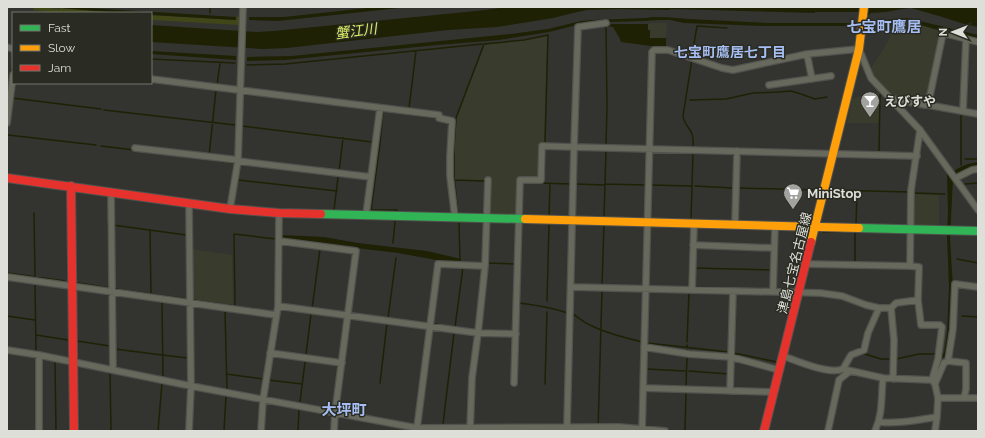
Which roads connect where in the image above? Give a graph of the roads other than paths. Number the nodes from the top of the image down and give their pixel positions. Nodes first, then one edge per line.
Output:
1 (243, 7) edge
2 (864, 7) edge
3 (606, 23) dead end
4 (966, 39) junction
5 (978, 42) edge
6 (859, 49) junction
7 (807, 54) junction
8 (831, 76) dead end
9 (812, 79) junction
10 (152, 80) edge
11 (12, 83) edge
12 (769, 85) dead end
13 (240, 90) junction
14 (893, 100) junction
15 (928, 105) junction
16 (380, 108) junction
17 (963, 111) junction
18 (978, 114) edge
19 (7, 123) edge
20 (920, 130) junction
21 (574, 146) junction
22 (135, 148) dead end
23 (650, 149) junction
24 (737, 151) junction
25 (834, 154) junction
26 (916, 156) junction
27 (238, 161) junction
28 (978, 169) edge
29 (371, 177) junction
30 (955, 177) junction
31 (7, 178) edge
32 (488, 180) dead end
33 (71, 186) junction
34 (111, 192) junction
35 (189, 203) junction
36 (230, 209) junction
37 (978, 210) edge
38 (280, 213) junction
39 (366, 215) junction
40 (455, 218) junction
41 (487, 219) junction
42 (519, 220) junction
43 (572, 221) junction
44 (648, 222) junction
45 (692, 224) junction
46 (735, 225) junction
47 (775, 226) junction
48 (815, 227) junction
49 (910, 229) junction
50 (978, 231) edge
51 (279, 241) junction
52 (693, 246) junction
53 (774, 248) junction
54 (486, 264) junction
55 (806, 264) junction
56 (910, 266) junction
57 (7, 277) edge
58 (72, 286) junction
59 (571, 287) junction
60 (978, 287) edge
61 (646, 288) junction
62 (690, 290) junction
63 (733, 291) junction
64 (112, 292) junction
65 (773, 292) junction
66 (799, 293) junction
67 (918, 300) junction
68 (190, 304) junction
69 (278, 306) junction
70 (879, 308) junction
71 (891, 308) junction
72 (276, 316) junction
73 (348, 316) junction
74 (430, 326) junction
75 (478, 333) junction
76 (516, 334) junction
77 (644, 344) junction
78 (7, 350) edge
79 (270, 353) junction
80 (731, 354) junction
81 (38, 355) junction
82 (73, 362) junction
83 (948, 362) junction
84 (342, 363) junction
85 (781, 363) junction
86 (113, 370) junction
87 (846, 370) junction
88 (883, 378) junction
89 (894, 379) junction
90 (933, 382) junction
91 (514, 383) dead end
92 (191, 386) junction
93 (643, 388) junction
94 (730, 391) junction
95 (774, 392) junction
96 (938, 398) junction
97 (964, 398) junction
98 (978, 398) edge
99 (263, 400) junction
100 (335, 413) junction
101 (937, 417) junction
102 (879, 422) junction
103 (567, 428) junction
104 (470, 429) edge
105 (554, 429) edge
106 (416, 430) edge
107 (642, 430) edge
108 (39, 431) edge
109 (74, 431) edge
110 (188, 431) edge
111 (261, 431) edge
112 (334, 431) edge
113 (665, 431) edge
114 (764, 431) edge
115 (828, 431) edge
116 (876, 431) edge
117 (935, 431) edge

1 - 13 street
2 - 6 street, 津島七宝名古屋線
3 - 21 street
4 - 5 street
4 - 15 street
4 - 17 street
6 - 7 street
6 - 14 street
6 - 25 street, 津島七宝名古屋線
7 - 9 street
7 - 23 street
8 - 9 street
9 - 12 street
10 - 13 street
11 - 19 street
13 - 16 street
13 - 27 street
14 - 15 street
14 - 20 street
15 - 17 street
16 - 29 street
16 - 40 street
17 - 18 street
20 - 26 street
20 - 30 street
21 - 23 street
21 - 42 street
21 - 43 street
22 - 27 street
23 - 24 street
23 - 44 street
24 - 25 street
24 - 46 street
25 - 26 street
25 - 48 street, 津島七宝名古屋線
26 - 49 street
27 - 29 street
27 - 36 street
28 - 30 street
29 - 39 street
30 - 37 street
31 - 33 street
32 - 41 street
33 - 34 street
33 - 58 street
34 - 35 street
34 - 64 street
35 - 36 street
35 - 68 street
36 - 38 street
38 - 39 street
38 - 51 street
39 - 40 street
40 - 41 street
41 - 42 street
41 - 54 street
42 - 43 street
42 - 76 street
43 - 44 street
43 - 59 street
44 - 45 street
44 - 61 street
45 - 46 street
45 - 52 street
46 - 47 street
47 - 48 street
47 - 53 street
48 - 49 street
48 - 55 street, 津島七宝名古屋線
49 - 50 street
49 - 56 street
51 - 69 street
51 - 73 street
52 - 53 street
52 - 62 street
53 - 65 street
54 - 74 street
54 - 75 street
55 - 56 street
55 - 66 street, 津島七宝名古屋線
56 - 67 street
57 - 58 street
58 - 64 street
58 - 82 street
59 - 61 street
59 - 103 street
60 - 83 street
61 - 62 street
61 - 77 street
62 - 63 street
63 - 65 street
63 - 80 street
64 - 68 street
64 - 86 street
65 - 66 street
66 - 70 street
66 - 85 street, 津島七宝名古屋線
67 - 71 street
67 - 90 street
68 - 72 street
68 - 92 street
69 - 72 street
69 - 73 street
70 - 71 street
70 - 87 street
71 - 89 street
72 - 79 street
73 - 74 street
73 - 84 street
74 - 75 street
74 - 106 street
75 - 76 street
75 - 104 street
76 - 91 street
77 - 80 street
77 - 93 street
78 - 81 street
79 - 84 street
79 - 99 street
80 - 85 street
80 - 94 street
81 - 82 street
81 - 108 street
82 - 86 street
82 - 109 street
83 - 90 street
83 - 97 street
84 - 100 street
85 - 87 street
85 - 95 street, 津島七宝名古屋線
86 - 92 street
87 - 88 street
87 - 115 street
88 - 89 street
88 - 102 street
89 - 90 street
90 - 96 street
92 - 99 street
92 - 110 street
93 - 94 street
93 - 107 street
94 - 95 street
95 - 114 street, 津島七宝名古屋線
96 - 97 street
96 - 101 street
97 - 98 street
99 - 100 street
99 - 111 street
100 - 106 street
100 - 112 street
101 - 102 street
101 - 117 street
102 - 116 street
103 - 105 street
103 - 107 street
104 - 105 street
104 - 106 street
107 - 113 street

